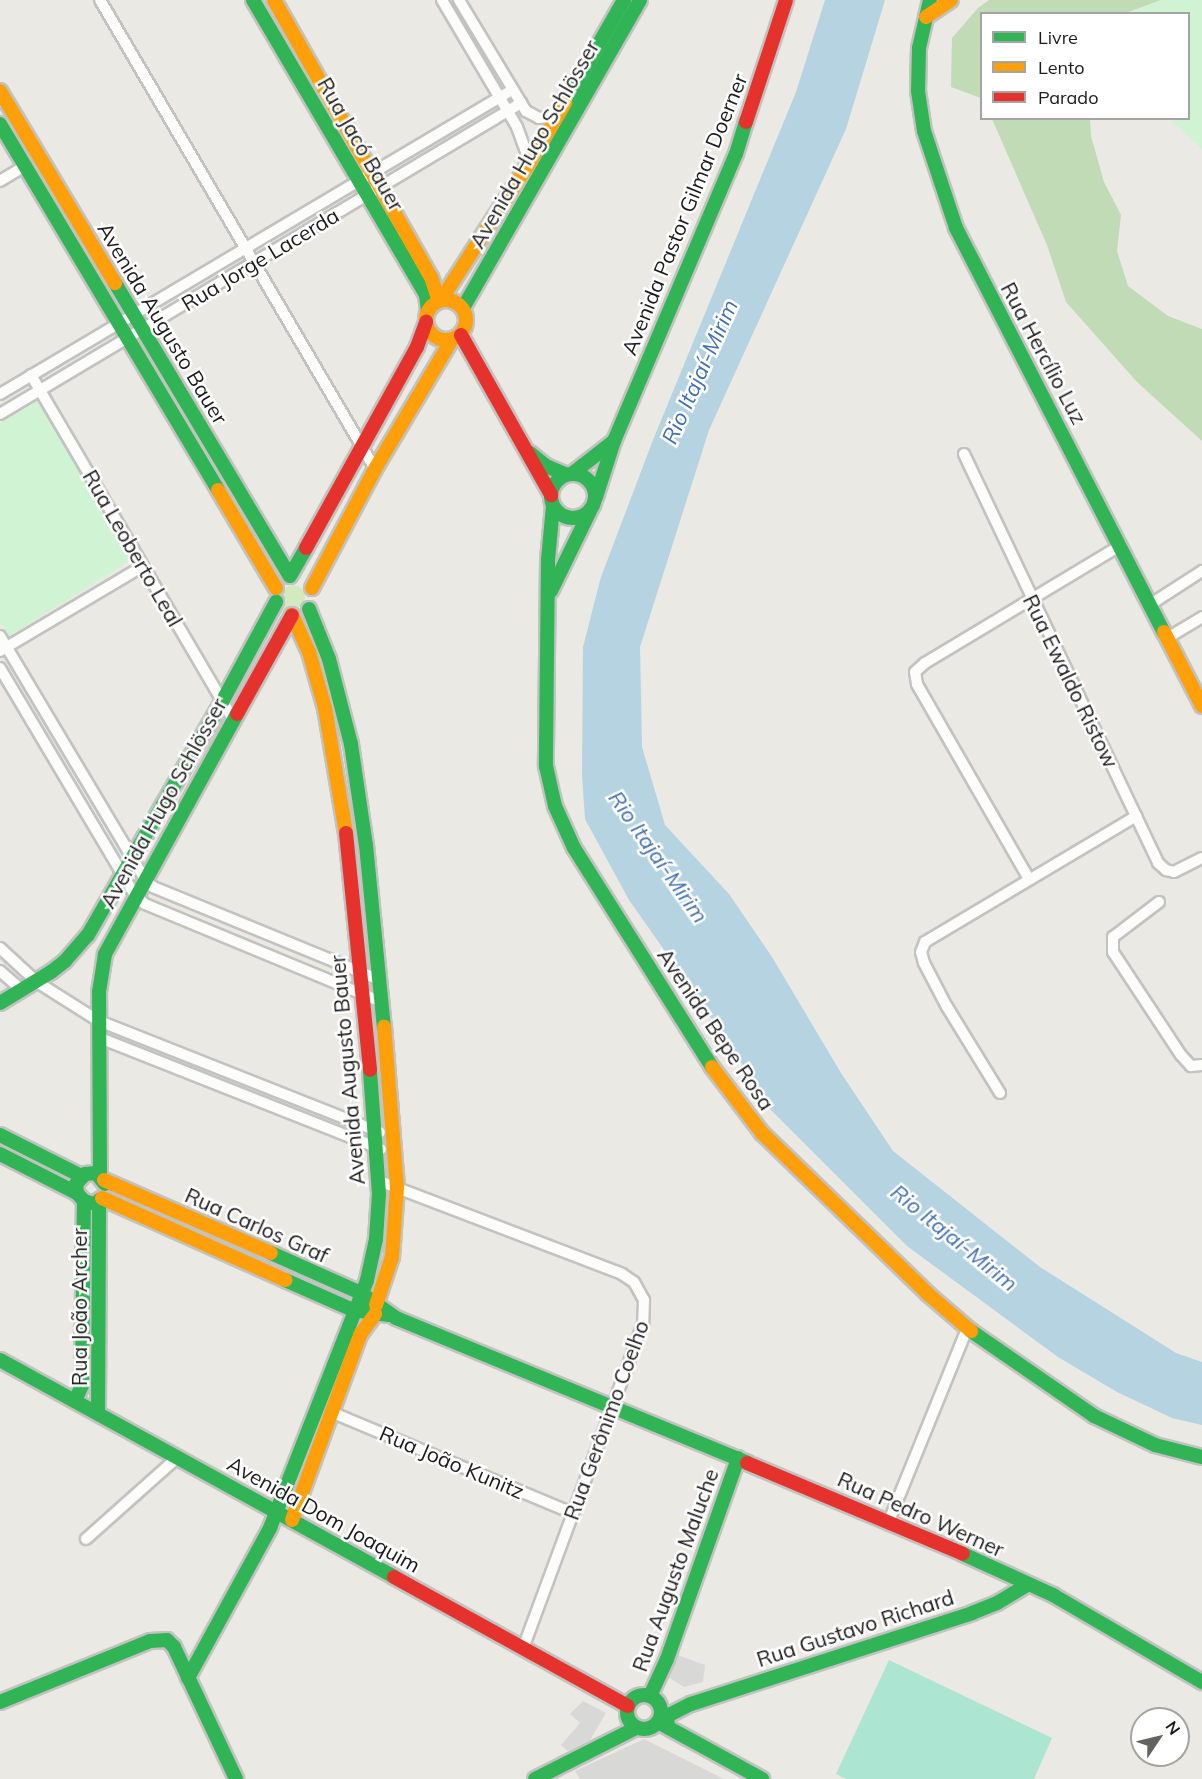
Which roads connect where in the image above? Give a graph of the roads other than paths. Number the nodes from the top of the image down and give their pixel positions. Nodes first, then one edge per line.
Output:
1 (253, 0) edge
2 (273, 0) edge
3 (442, 0) edge
4 (459, 0) edge
5 (624, 0) edge
6 (640, 0) edge
7 (786, 0) edge
8 (930, 0) edge
9 (951, 0) edge
10 (103, 1) edge
11 (926, 17) junction
12 (298, 42) junction
13 (283, 52) junction
14 (512, 90) junction
15 (0, 91) edge
16 (500, 97) junction
17 (520, 104) junction
18 (508, 111) junction
19 (557, 116) junction
20 (0, 124) edge
21 (530, 162) junction
22 (25, 166) junction
23 (373, 172) junction
24 (0, 182) edge
25 (358, 182) junction
26 (381, 186) junction
27 (366, 195) junction
28 (67, 203) junction
29 (52, 212) junction
30 (85, 233) junction
31 (71, 242) junction
32 (246, 248) junction
33 (254, 262) junction
34 (440, 301) junction
35 (463, 308) junction
36 (134, 315) junction
37 (427, 317) junction
38 (119, 323) junction
39 (142, 329) junction
40 (128, 338) junction
41 (456, 338) junction
42 (31, 375) junction
43 (40, 390) junction
44 (0, 394) edge
45 (0, 414) edge
46 (614, 441) junction
47 (363, 448) junction
48 (215, 450) junction
49 (525, 450) junction
50 (964, 454) dead end
51 (200, 459) junction
52 (375, 469) junction
53 (569, 474) junction
54 (596, 497) junction
55 (552, 501) junction
56 (590, 511) junction
57 (1121, 545) junction
58 (143, 566) junction
59 (1202, 571) edge
60 (290, 576) junction
61 (276, 588) junction
62 (312, 588) junction
63 (549, 597) junction
64 (1031, 598) junction
65 (276, 603) junction
66 (1151, 604) junction
67 (309, 609) junction
68 (292, 615) junction
69 (1202, 617) edge
70 (0, 636) edge
71 (1169, 638) junction
72 (3, 649) edge
73 (272, 650) junction
74 (309, 652) junction
75 (0, 668) edge
76 (222, 702) junction
77 (1202, 706) edge
78 (234, 721) junction
79 (56, 730) junction
80 (42, 738) junction
81 (351, 744) junction
82 (333, 747) junction
83 (1136, 816) junction
84 (366, 845) junction
85 (348, 847) junction
86 (132, 858) junction
87 (1202, 858) edge
88 (123, 875) junction
89 (144, 878) junction
90 (1029, 879) junction
91 (135, 895) junction
92 (1159, 902) dead end
93 (250, 927) junction
94 (243, 945) junction
95 (0, 948) edge
96 (0, 972) edge
97 (360, 972) junction
98 (380, 980) junction
99 (37, 982) junction
100 (22, 990) junction
101 (363, 994) junction
102 (382, 1002) junction
103 (0, 1003) edge
104 (99, 1020) junction
105 (99, 1038) junction
106 (195, 1058) junction
107 (1202, 1065) edge
108 (190, 1073) junction
109 (268, 1087) junction
110 (1000, 1093) dead end
111 (263, 1102) junction
112 (375, 1130) junction
113 (0, 1134) edge
114 (394, 1138) junction
115 (377, 1147) junction
116 (0, 1154) edge
117 (395, 1154) junction
118 (81, 1176) junction
119 (102, 1178) junction
120 (379, 1181) junction
121 (397, 1187) junction
122 (80, 1197) junction
123 (101, 1199) junction
124 (224, 1233) junction
125 (217, 1249) junction
126 (307, 1269) junction
127 (300, 1286) junction
128 (361, 1293) junction
129 (353, 1310) junction
130 (380, 1311) junction
131 (967, 1329) junction
132 (0, 1360) edge
133 (75, 1401) junction
134 (317, 1406) junction
135 (612, 1408) junction
136 (331, 1412) junction
137 (98, 1413) junction
138 (178, 1457) junction
139 (1202, 1457) edge
140 (738, 1458) junction
141 (277, 1512) junction
142 (573, 1513) junction
143 (292, 1520) junction
144 (889, 1521) junction
145 (86, 1539) dead end
146 (1029, 1584) junction
147 (523, 1648) junction
148 (188, 1678) junction
149 (1202, 1683) edge
150 (650, 1696) junction
151 (0, 1702) edge
152 (691, 1704) junction
153 (628, 1706) junction
154 (660, 1706) junction
155 (663, 1724) junction
156 (636, 1728) junction
157 (236, 1779) edge
158 (535, 1779) edge
159 (762, 1779) edge

1 - 13 main road, Rua Jacó Bauer
2 - 12 main road, Rua Jacó Bauer
3 - 16 street
4 - 14 street
5 - 19 main road, Avenida Hugo Schlösser
6 - 35 main road, Avenida Hugo Schlösser
7 - 46 main road, Avenida Pastor Gilmar Doerner
8 - 11 main road, Rua Hercílio Luz
9 - 11 main road
10 - 32 street
11 - 57 main road, Rua Hercílio Luz
12 - 13 main road
12 - 23 main road, Rua Jacó Bauer
13 - 25 main road, Rua Jacó Bauer
14 - 16 street, Rua Jorge Lacerda
14 - 17 street
15 - 28 main road, Avenida Augusto Bauer
16 - 18 street
16 - 23 street, Rua Jorge Lacerda
17 - 18 street, Rua Jorge Lacerda
17 - 19 street
18 - 21 street
18 - 26 street, Rua Jorge Lacerda
19 - 21 main road, Avenida Hugo Schlösser
20 - 22 main road, Avenida Augusto Bauer
21 - 34 main road, Avenida Hugo Schlösser
22 - 24 street
22 - 29 main road, Avenida Augusto Bauer
23 - 25 street, Rua Jorge Lacerda
23 - 26 main road, Rua Jacó Bauer
25 - 27 main road, Rua Jacó Bauer
25 - 32 street, Rua Jorge Lacerda
26 - 27 street, Rua Jorge Lacerda
26 - 34 main road, Rua Jacó Bauer
27 - 33 street, Rua Jorge Lacerda
27 - 37 main road, Rua Jacó Bauer
28 - 29 main road
28 - 30 main road, Avenida Augusto Bauer
29 - 31 main road, Avenida Augusto Bauer
30 - 31 main road
30 - 36 main road, Avenida Augusto Bauer
31 - 38 main road, Avenida Augusto Bauer
32 - 33 street
32 - 36 street, Rua Jorge Lacerda
33 - 39 street, Rua Jorge Lacerda
33 - 47 street
34 - 35 main road
34 - 37 main road
35 - 41 main road
36 - 38 street, Rua Jorge Lacerda
36 - 39 main road, Avenida Augusto Bauer
37 - 41 main road
37 - 47 main road
38 - 40 main road, Avenida Augusto Bauer
38 - 42 street, Rua Jorge Lacerda
39 - 40 street, Rua Jorge Lacerda
39 - 48 main road, Avenida Augusto Bauer
40 - 43 street, Rua Jorge Lacerda
40 - 51 main road, Avenida Augusto Bauer
41 - 49 main road
41 - 52 main road
42 - 43 street, Rua Leoberto Leal
42 - 44 street, Rua Jorge Lacerda
43 - 45 street, Rua Jorge Lacerda
43 - 58 street, Rua Leoberto Leal
46 - 53 main road, Avenida Pastor Gilmar Doerner
46 - 54 main road, Avenida Pastor Gilmar Doerner
47 - 52 street
47 - 60 main road
48 - 51 main road
48 - 60 main road, Avenida Augusto Bauer
49 - 53 main road
49 - 55 main road
50 - 64 street, Rua Ewaldo Ristow
51 - 61 main road, Avenida Augusto Bauer
52 - 62 main road
53 - 54 main road
53 - 55 main road
54 - 56 main road
55 - 56 main road
55 - 63 main road, Avenida Bepe Rosa
56 - 63 main road, Avenida Bepe Rosa
57 - 64 street
57 - 66 main road, Rua Hercílio Luz
58 - 72 street
58 - 76 street, Rua Leoberto Leal
59 - 66 street
60 - 61 main road
60 - 62 main road
61 - 65 main road
62 - 67 main road
63 - 131 main road, Avenida Bepe Rosa
64 - 83 street, Rua Ewaldo Ristow
64 - 90 street
65 - 68 main road
65 - 76 main road, Avenida Hugo Schlösser
66 - 71 main road, Rua Hercílio Luz
67 - 68 main road
67 - 81 main road, Avenida Augusto Bauer
68 - 73 main road, Avenida Hugo Schlösser
68 - 74 main road, Avenida Augusto Bauer
69 - 71 street
70 - 72 street
71 - 77 main road, Rua Hercílio Luz
72 - 79 street
73 - 74 main road
73 - 78 main road, Avenida Hugo Schlösser
74 - 82 main road, Avenida Augusto Bauer
75 - 80 street
76 - 78 street, Rua Leoberto Leal
76 - 86 main road, Avenida Hugo Schlösser
78 - 89 main road, Avenida Hugo Schlösser
79 - 80 street
79 - 86 street
80 - 88 street
81 - 82 main road
81 - 84 main road, Avenida Augusto Bauer
82 - 85 main road, Avenida Augusto Bauer
83 - 87 street, Rua Ewaldo Ristow
83 - 90 street
84 - 85 main road
84 - 98 main road, Avenida Augusto Bauer
85 - 97 main road, Avenida Augusto Bauer
86 - 88 main road, Avenida Hugo Schlösser
86 - 89 street
88 - 91 street
88 - 99 main road, Avenida Hugo Schlösser
89 - 91 main road, Avenida Hugo Schlösser
89 - 93 street
90 - 110 street
91 - 94 street
91 - 104 main road, Avenida Hugo Schlösser
92 - 107 street
93 - 94 street
93 - 97 street
94 - 101 street
95 - 99 street
96 - 100 street
97 - 98 street
97 - 101 main road, Avenida Augusto Bauer
98 - 102 main road, Avenida Augusto Bauer
99 - 100 main road, Avenida Hugo Schlösser
99 - 104 street
100 - 103 main road, Avenida Hugo Schlösser
101 - 102 street
101 - 112 main road, Avenida Augusto Bauer
102 - 114 main road, Avenida Augusto Bauer
104 - 105 main road
104 - 106 street
105 - 108 street
105 - 119 main road
106 - 108 street
106 - 109 street
108 - 111 street
109 - 111 street
109 - 112 street
111 - 115 street
112 - 114 street
112 - 115 main road, Avenida Augusto Bauer
113 - 118 main road
114 - 117 main road, Avenida Augusto Bauer
115 - 117 street
115 - 120 main road, Avenida Augusto Bauer
116 - 122 main road
117 - 121 main road, Avenida Augusto Bauer
118 - 119 main road
118 - 122 main road
119 - 123 main road
119 - 124 main road, Rua Carlos Graf
120 - 121 street, Rua Gerônimo Coelho
120 - 128 main road, Avenida Augusto Bauer
121 - 130 main road, Avenida Augusto Bauer
121 - 135 street, Rua Gerônimo Coelho
122 - 123 main road
122 - 133 main road, Rua João Archer
123 - 125 main road, Rua Carlos Graf
123 - 137 main road, Rua João Archer
124 - 125 main road
124 - 126 main road, Rua Carlos Graf
125 - 127 main road, Rua Carlos Graf
126 - 127 main road
126 - 128 main road, Rua Carlos Graf
127 - 129 main road, Rua Carlos Graf
128 - 129 main road, Avenida Augusto Bauer
128 - 130 main road, Rua Carlos Graf
129 - 130 main road, Rua Carlos Graf
129 - 134 main road, Avenida Augusto Bauer
130 - 135 main road, Rua Carlos Graf
130 - 136 main road, Avenida Augusto Bauer
131 - 139 main road, Avenida Bepe Rosa
131 - 144 street
132 - 133 main road, Avenida Dom Joaquim
133 - 137 main road, Avenida Dom Joaquim
134 - 136 main road
134 - 141 main road, Avenida Augusto Bauer
135 - 140 main road, Rua Pedro Werner
135 - 142 street, Rua Gerônimo Coelho
136 - 142 street, Rua João Kunitz
136 - 143 main road, Avenida Augusto Bauer
137 - 138 main road, Avenida Dom Joaquim
138 - 141 main road, Avenida Dom Joaquim
138 - 145 street
140 - 144 main road, Rua Pedro Werner
140 - 150 main road, Rua Augusto Maluche
141 - 143 main road, Avenida Dom Joaquim
141 - 148 main road, Avenida Augusto Bauer
142 - 147 street, Rua Gerônimo Coelho
143 - 147 main road, Avenida Dom Joaquim
144 - 146 main road, Rua Pedro Werner
146 - 149 main road, Rua Pedro Werner
146 - 152 main road, Rua Gustavo Richard
147 - 153 main road, Avenida Dom Joaquim
148 - 151 main road
148 - 157 main road
150 - 153 main road
150 - 154 main road
152 - 154 main road, Rua Gustavo Richard
152 - 155 main road, Rua Gustavo Richard
153 - 156 main road
154 - 155 main road
155 - 156 main road
155 - 159 main road
156 - 158 main road

